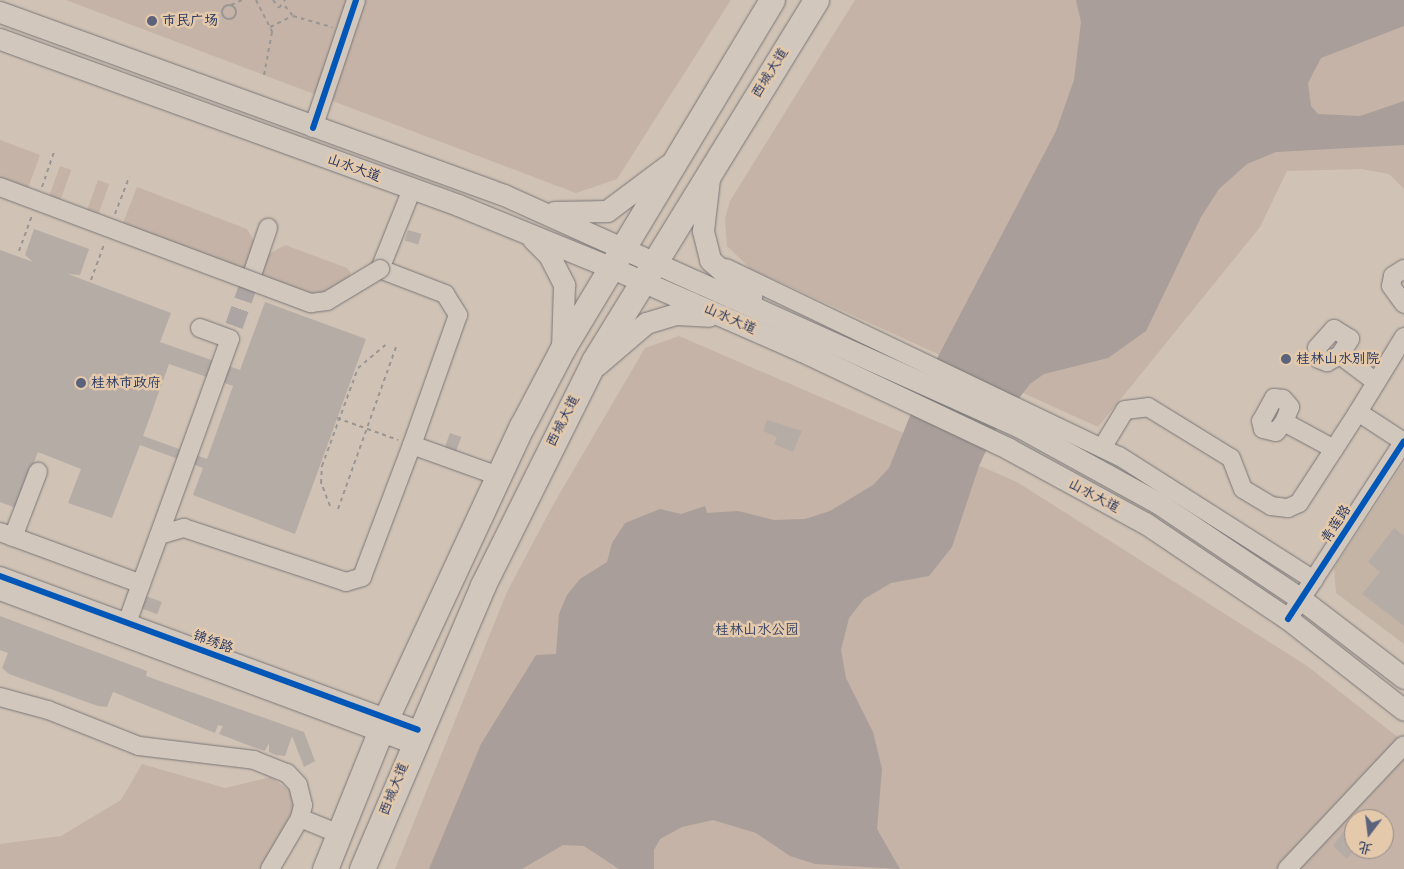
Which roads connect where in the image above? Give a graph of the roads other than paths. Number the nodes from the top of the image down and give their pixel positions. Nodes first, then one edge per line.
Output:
1 (356, 0) edge
2 (772, 0) edge
3 (816, 0) edge
4 (0, 12) edge
5 (0, 39) edge
6 (313, 128) junction
7 (680, 155) junction
8 (712, 167) junction
9 (0, 187) edge
10 (412, 189) junction
11 (537, 209) junction
12 (268, 228) dead end
13 (528, 234) junction
14 (625, 247) junction
15 (710, 260) junction
16 (612, 268) junction
17 (380, 269) junction
18 (1404, 269) edge
19 (647, 270) junction
20 (252, 274) tunnel mouth
21 (1404, 304) edge
22 (770, 312) junction
23 (737, 322) junction
24 (200, 328) dead end
25 (1404, 337) edge
26 (562, 350) junction
27 (1340, 355) dead end
28 (589, 371) junction
29 (1376, 382) junction
30 (1358, 412) junction
31 (1284, 422) dead end
32 (1404, 442) edge
33 (412, 445) junction
34 (1102, 448) junction
35 (1334, 449) junction
36 (38, 472) dead end
37 (498, 476) junction
38 (7, 535) edge
39 (159, 535) junction
40 (0, 576) edge
41 (1314, 580) junction
42 (141, 584) junction
43 (0, 591) edge
44 (1302, 599) junction
45 (1288, 619) junction
46 (127, 623) junction
47 (1404, 678) edge
48 (0, 697) edge
49 (1404, 710) edge
50 (383, 725) junction
51 (415, 737) junction
52 (1404, 745) edge
53 (300, 818) junction
54 (339, 834) junction
55 (270, 869) edge
56 (325, 869) edge
57 (362, 869) edge
58 (1287, 869) edge

1 - 6 street
2 - 7 highway
3 - 8 highway, 西城大道
4 - 6 main road, 山水大道
5 - 10 main road, 山水大道
6 - 11 main road, 山水大道
7 - 11 main road
7 - 14 highway
8 - 15 main road
8 - 19 highway, 西城大道
9 - 17 street, bridge
10 - 13 main road, 山水大道
10 - 17 street
11 - 14 main road, 山水大道
12 - 20 street
13 - 16 main road, 山水大道
13 - 26 main road
14 - 16 highway
14 - 19 main road, 山水大道
15 - 22 main road
15 - 34 street
16 - 19 main road, 山水大道
16 - 26 highway
17 - 33 street
18 - 21 street
19 - 22 main road, 山水大道
19 - 23 main road, 山水大道
19 - 28 highway, 西城大道
22 - 44 main road, 山水大道
23 - 28 main road
23 - 45 main road, 山水大道
24 - 39 street
25 - 29 street
26 - 37 highway
27 - 29 street
28 - 51 highway, 西城大道
29 - 30 street
30 - 32 street
30 - 35 street
31 - 35 street
32 - 41 street, 青莲路
33 - 37 street
33 - 39 street
34 - 35 street
34 - 41 street
36 - 38 street
37 - 50 highway
38 - 42 street
39 - 42 street
40 - 46 street, 锦绣路
41 - 44 street, 青莲路
42 - 46 street
43 - 50 street, 锦绣路
44 - 45 street, 青莲路
44 - 47 main road, 山水大道
45 - 49 main road, 山水大道
46 - 50 street, 锦绣路
48 - 53 street
50 - 51 street, 锦绣路
50 - 54 highway
51 - 57 highway, 西城大道
52 - 58 street
53 - 54 street
53 - 55 street
54 - 56 highway

